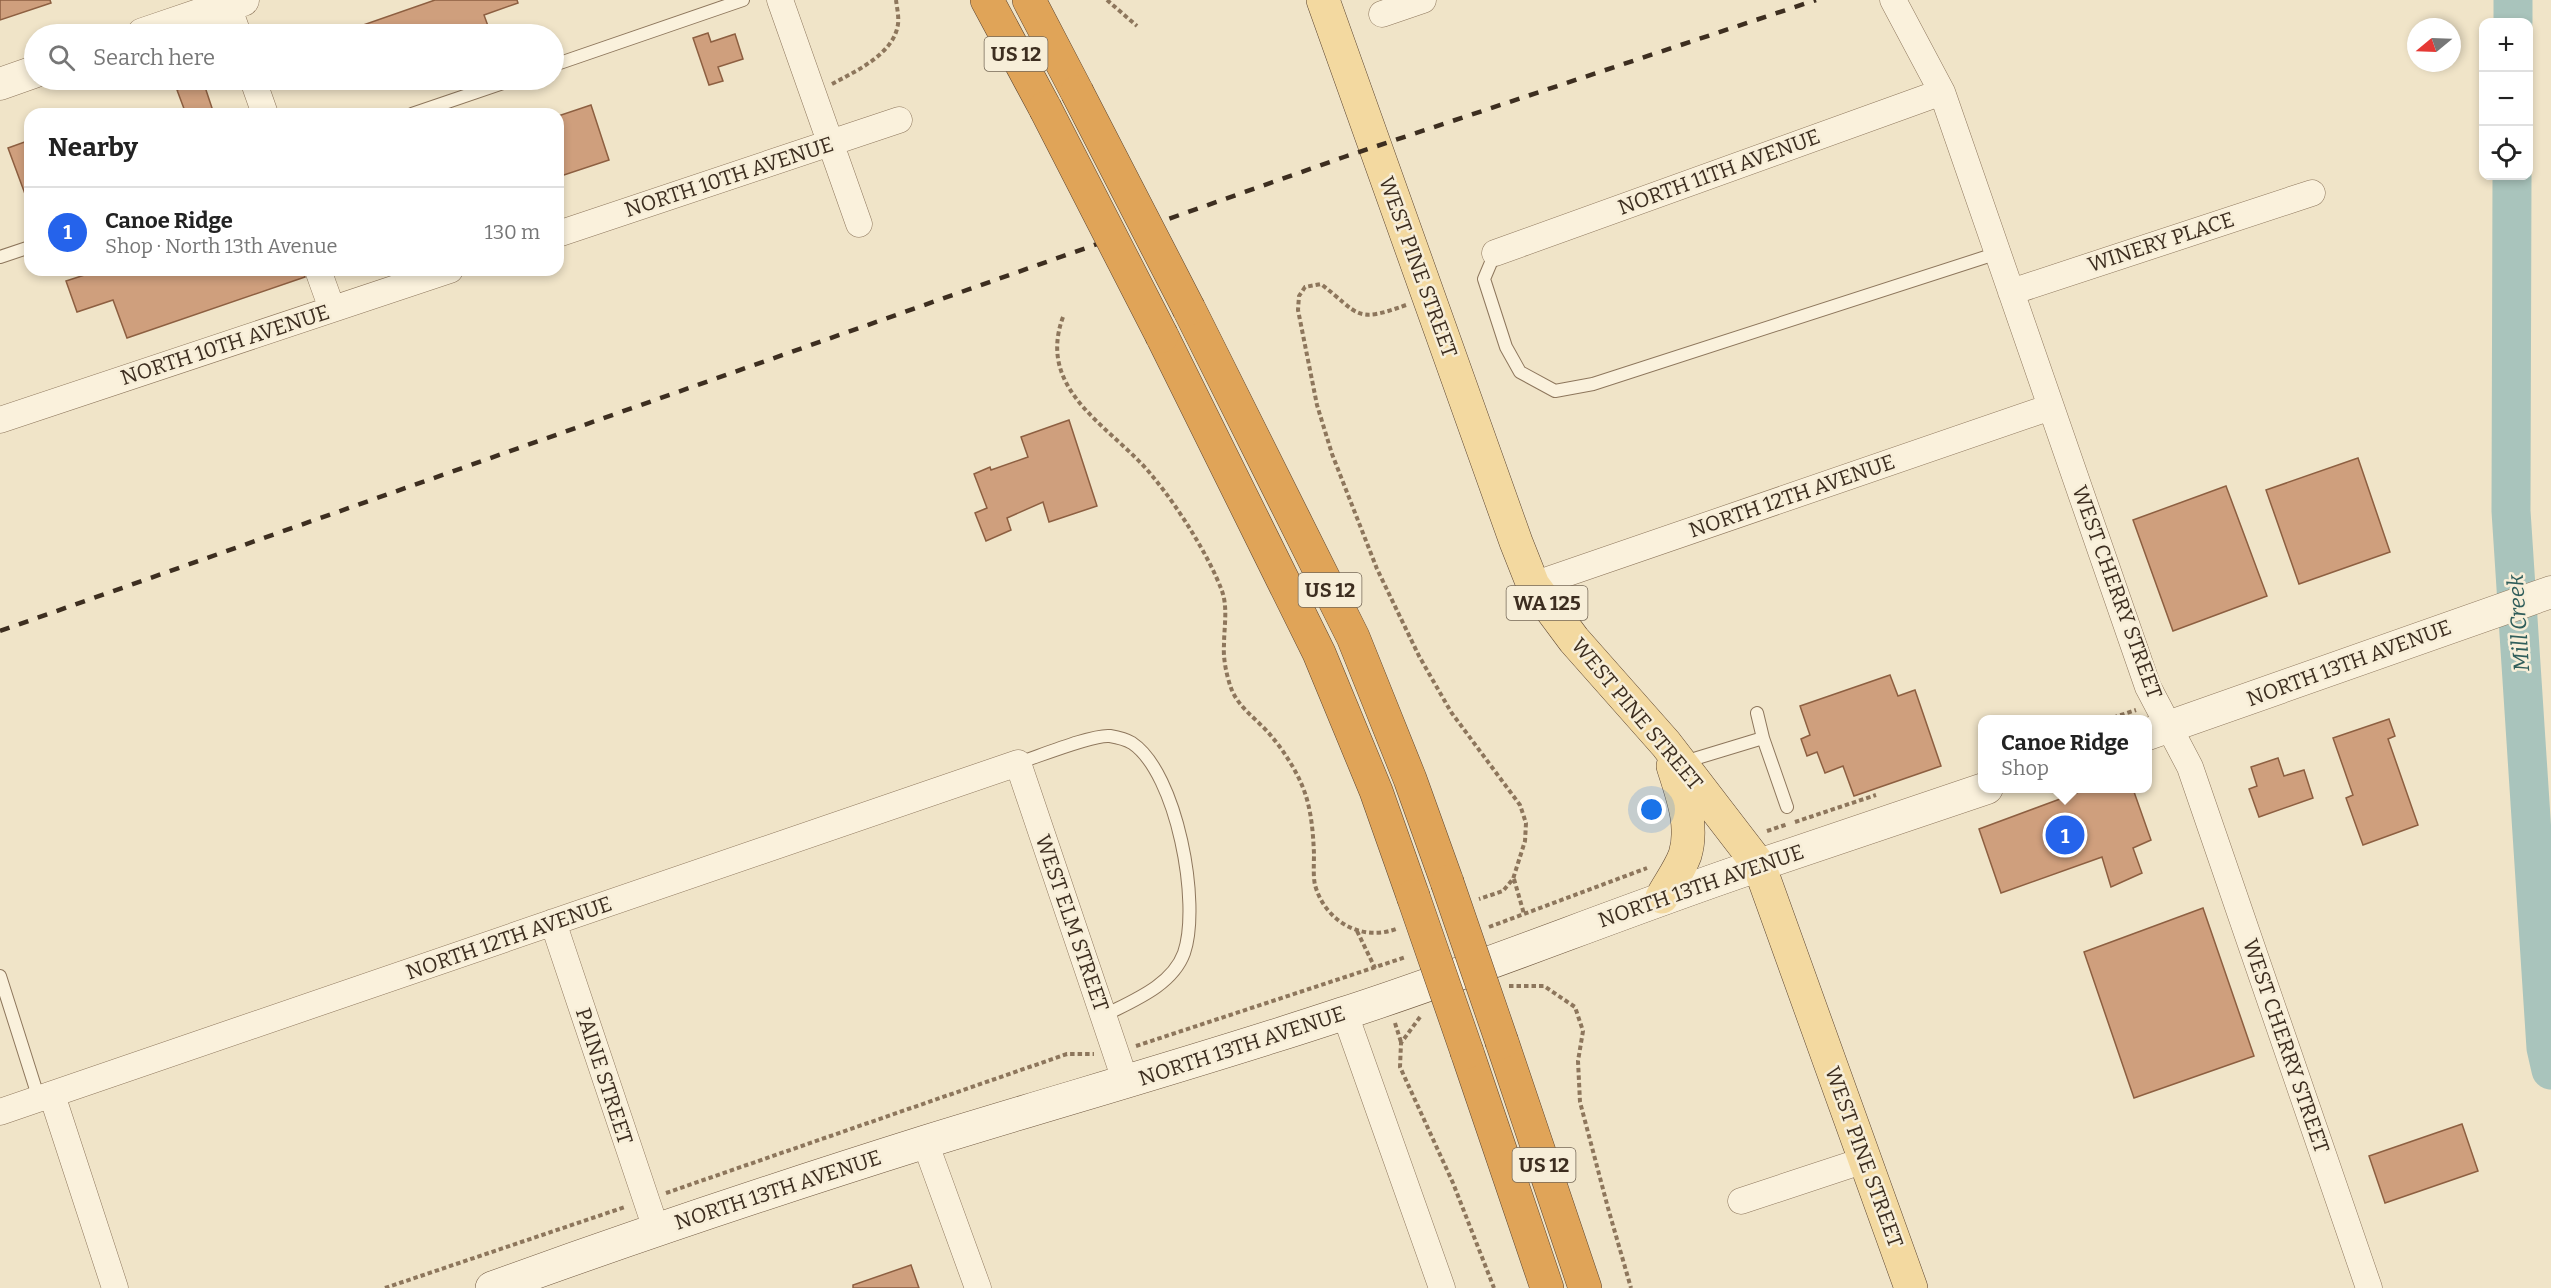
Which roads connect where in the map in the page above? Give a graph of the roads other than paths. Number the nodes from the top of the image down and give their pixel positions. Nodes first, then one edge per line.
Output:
1 (742, 0) edge
2 (780, 0) edge
3 (987, 0) edge
4 (1029, 0) edge
5 (1323, 0) edge
6 (1423, 0) edge
7 (1893, 0) edge
8 (232, 2) edge
9 (1380, 7) edge
10 (171, 24) edge
11 (236, 24) edge
12 (564, 62) edge
13 (24, 76) edge
14 (0, 84) edge
15 (257, 90) edge
16 (483, 90) edge
17 (1942, 92) junction
18 (263, 108) edge
19 (430, 108) edge
20 (899, 120) dead end
21 (830, 143) junction
22 (2312, 193) dead end
23 (859, 224) dead end
24 (564, 232) edge
25 (24, 248) edge
26 (1495, 253) joint
27 (1998, 253) junction
28 (0, 257) edge
29 (320, 276) edge
30 (432, 276) edge
31 (2011, 292) junction
32 (332, 309) junction
33 (2051, 407) junction
34 (0, 420) edge
35 (1533, 585) junction
36 (2551, 592) edge
37 (1756, 713) dead end
38 (2158, 722) edge
39 (1763, 738) junction
40 (1673, 754) junction
41 (1018, 763) junction
42 (1978, 791) edge
43 (1787, 807) dead end
44 (1749, 853) junction
45 (1662, 897) junction
46 (553, 922) junction
47 (0, 976) edge
48 (1345, 1014) junction
49 (1103, 1016) junction
50 (1121, 1068) junction
51 (46, 1097) junction
52 (0, 1112) edge
53 (925, 1142) junction
54 (1865, 1160) junction
55 (1741, 1201) dead end
56 (651, 1215) junction
57 (115, 1288) edge
58 (492, 1288) edge
59 (978, 1288) edge
60 (1442, 1288) edge
61 (1547, 1288) edge
62 (1585, 1288) edge
63 (1911, 1288) edge
64 (2369, 1288) edge

1 - 12 lane
2 - 21 street
3 - 61 highway, US 12, bridge
4 - 62 highway, US 12, bridge
5 - 35 main road, WEST PINE STREET / WA 125
6 - 9 street
7 - 17 street, WEST CHERRY STREET
8 - 10 street
8 - 11 street
13 - 14 street
15 - 18 street
16 - 19 lane
17 - 26 street, NORTH 11TH AVENUE
17 - 27 street, WEST CHERRY STREET
20 - 21 street, NORTH 10TH AVENUE
21 - 23 street
21 - 24 street, NORTH 10TH AVENUE
22 - 31 street, WINERY PLACE
25 - 28 lane
26 - 27 lane
27 - 31 street, WEST CHERRY STREET
29 - 32 street
30 - 32 street, NORTH 10TH AVENUE
31 - 33 street, WEST CHERRY STREET
32 - 34 street, NORTH 10TH AVENUE
33 - 35 street, NORTH 12TH AVENUE
33 - 38 street, WEST CHERRY STREET
35 - 40 main road, WEST PINE STREET / WA 125
36 - 38 street, NORTH 13TH AVENUE
37 - 39 lane
38 - 64 street, WEST CHERRY STREET
39 - 40 lane
39 - 43 lane
40 - 44 main road, WEST PINE STREET / WA 125
40 - 45 main road, WA 125
41 - 46 street, NORTH 12TH AVENUE
41 - 49 street, WEST ELM STREET
41 - 49 lane
42 - 44 street, NORTH 13TH AVENUE
44 - 45 main road, NORTH 13TH AVENUE
44 - 54 main road, WEST PINE STREET
45 - 48 main road, NORTH 13TH AVENUE
46 - 51 street, NORTH 12TH AVENUE
46 - 56 street, PAINE STREET
47 - 51 lane
48 - 50 main road, NORTH 13TH AVENUE
48 - 60 street
49 - 50 street, WEST ELM STREET
50 - 53 main road, NORTH 13TH AVENUE
51 - 52 street, NORTH 12TH AVENUE
51 - 57 street
53 - 56 main road, NORTH 13TH AVENUE
53 - 59 street
54 - 55 street
54 - 63 main road, WEST PINE STREET
56 - 58 main road, NORTH 13TH AVENUE

